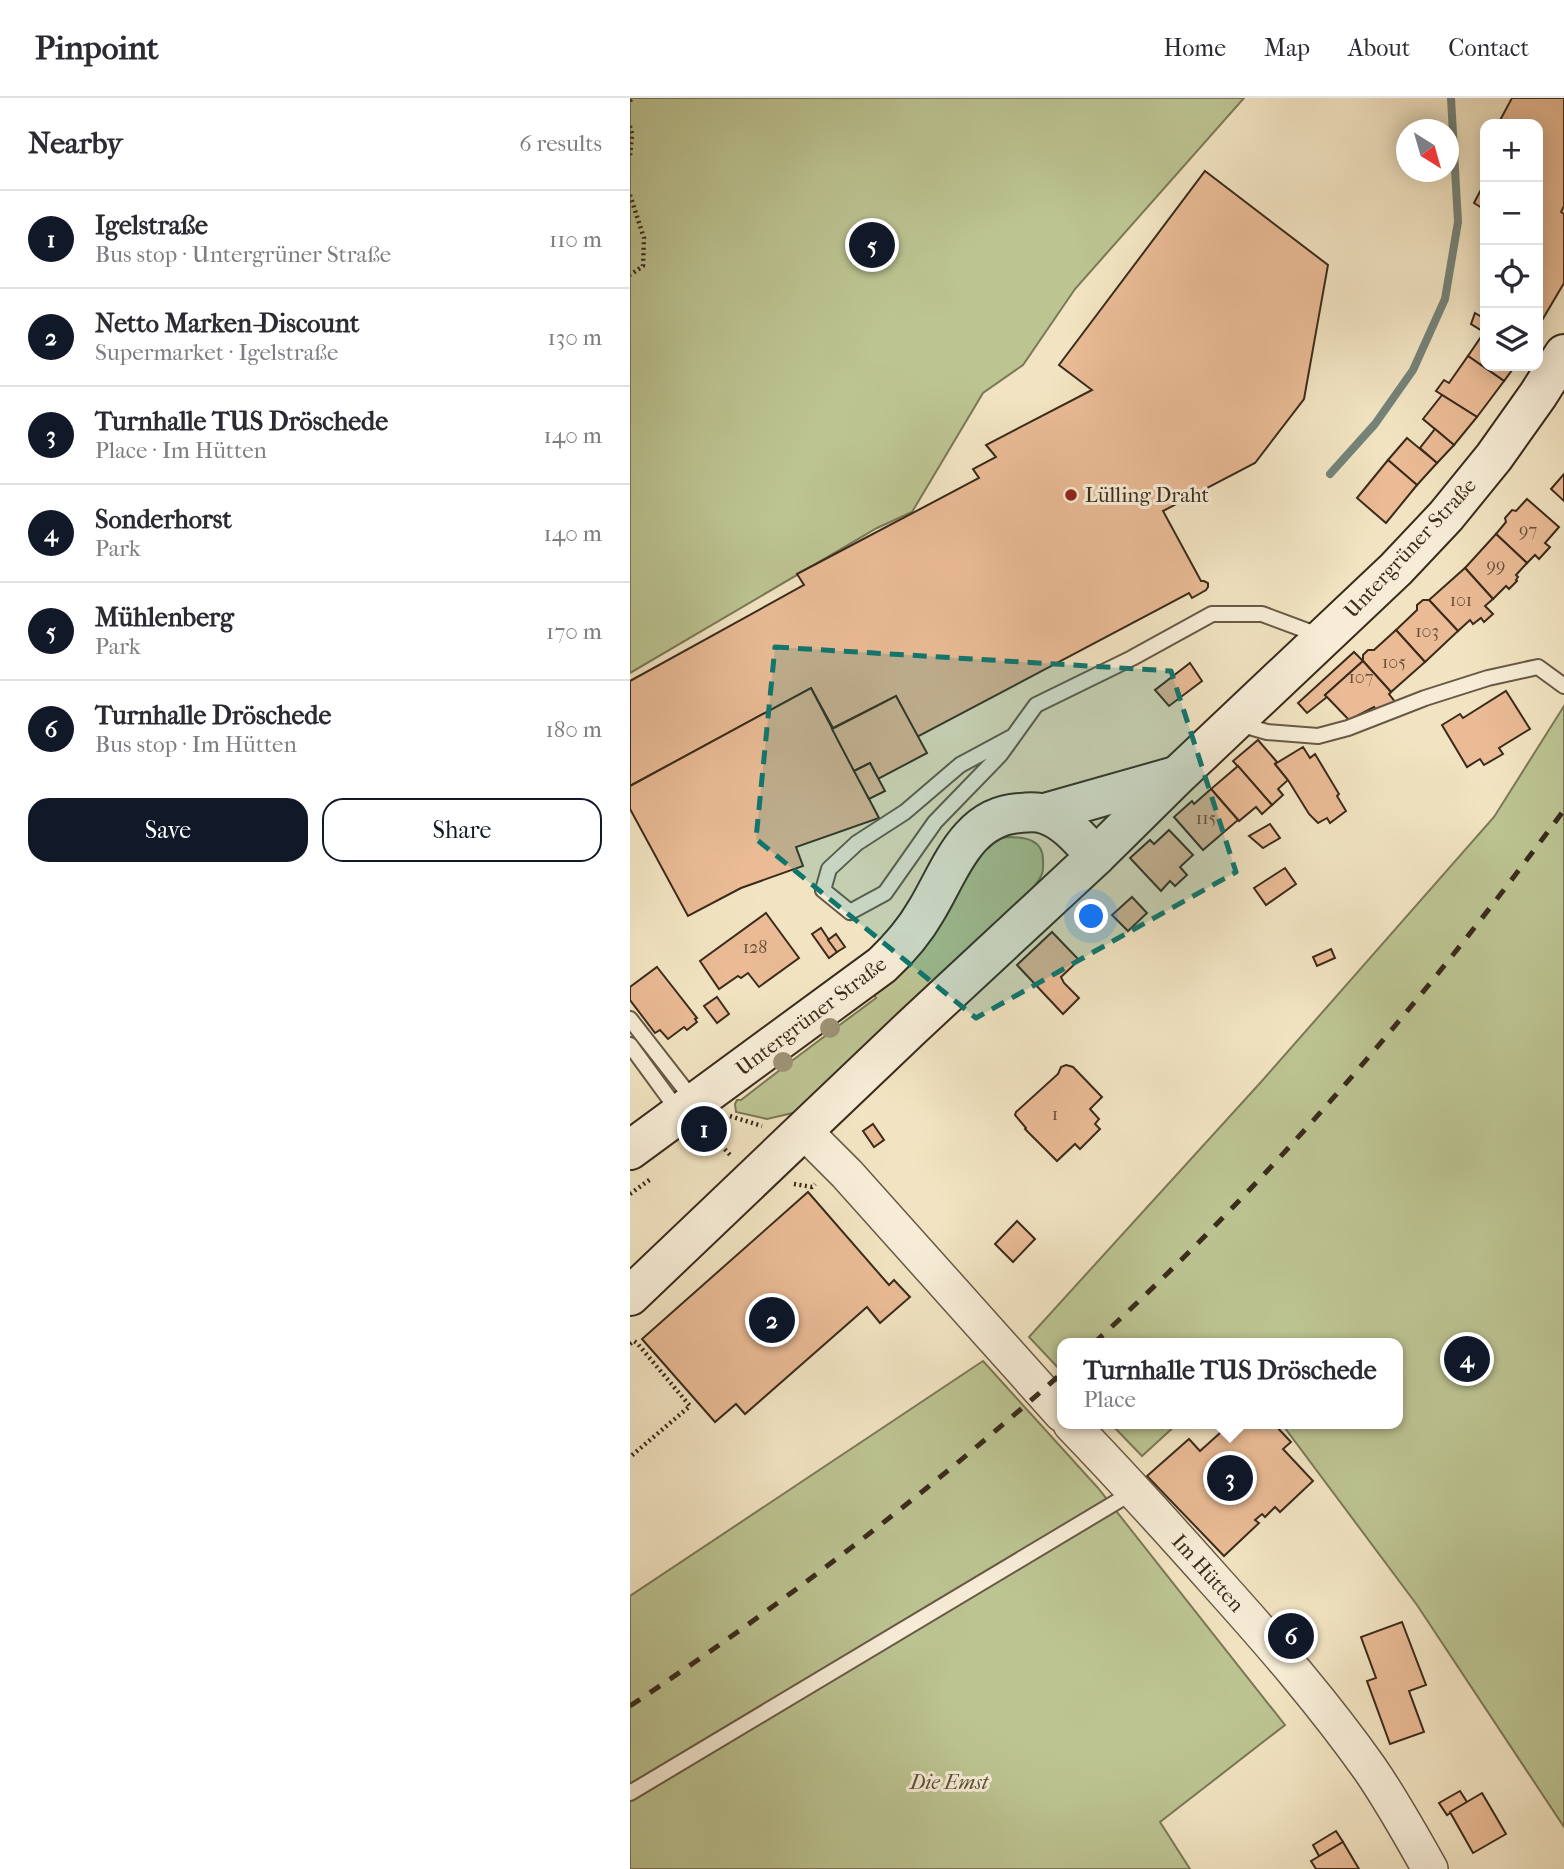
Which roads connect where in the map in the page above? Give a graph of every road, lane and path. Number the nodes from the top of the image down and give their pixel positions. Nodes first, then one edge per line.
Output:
1 (630, 126) edge
2 (630, 157) edge
3 (630, 195) edge
4 (630, 275) edge
5 (1564, 354) edge
6 (1325, 637) junction
7 (1564, 687) edge
8 (1234, 722) junction
9 (1012, 737) junction
10 (1177, 776) junction
11 (1045, 813) junction
12 (1096, 856) junction
13 (630, 1019) edge
14 (630, 1045) edge
15 (695, 1116) junction
16 (804, 1131) junction
17 (630, 1150) edge
18 (736, 1161) dead end
19 (630, 1296) edge
20 (630, 1344) edge
21 (1057, 1408) edge
22 (1076, 1429) edge
23 (630, 1457) edge
24 (1135, 1491) junction
25 (630, 1793) edge
26 (1430, 1869) edge

1 - 2 path
3 - 4 path
5 - 6 main road, Untergrüner Straße
6 - 8 main road, Untergrüner Straße
6 - 9 lane
7 - 8 lane
8 - 10 main road, Untergrüner Straße
9 - 9 lane
10 - 11 main road, Untergrüner Straße
10 - 12 main road, Untergrüner Straße
11 - 12 main road
11 - 15 main road, Untergrüner Straße
12 - 16 main road, Untergrüner Straße
13 - 15 lane
14 - 15 lane
15 - 17 main road, Untergrüner Straße
15 - 18 path
16 - 19 main road, Untergrüner Straße
16 - 21 street
20 - 23 path
22 - 24 street, Im Hütten
24 - 25 lane
24 - 26 street, Im Hütten

